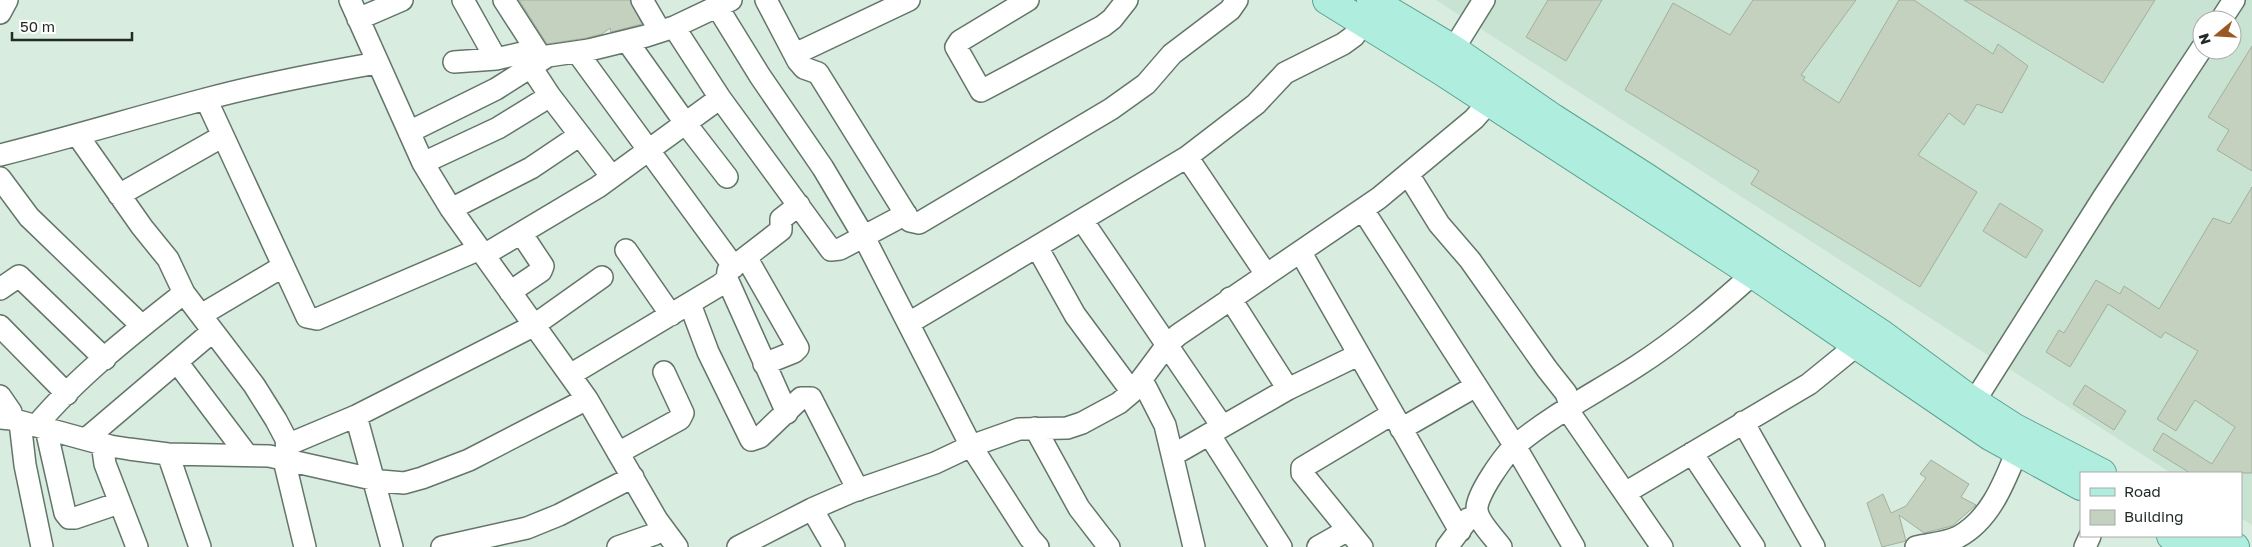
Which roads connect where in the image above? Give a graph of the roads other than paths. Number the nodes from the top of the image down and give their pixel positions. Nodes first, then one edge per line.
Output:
1 (7, 0) edge
2 (350, 0) edge
3 (402, 0) edge
4 (463, 0) edge
5 (504, 0) edge
6 (642, 0) edge
7 (766, 0) edge
8 (909, 0) edge
9 (1028, 0) edge
10 (1237, 0) edge
11 (1327, 0) edge
12 (1484, 0) edge
13 (1120, 2) edge
14 (711, 6) edge
15 (876, 7) edge
16 (1367, 11) edge
17 (0, 13) edge
18 (358, 19) junction
19 (667, 29) junction
20 (627, 41) junction
21 (577, 52) junction
22 (795, 54) junction
23 (496, 58) junction
24 (536, 59) junction
25 (1447, 60) junction
26 (2194, 60) edge
27 (454, 62) dead end
28 (377, 63) junction
29 (550, 96) junction
30 (720, 98) junction
31 (206, 99) junction
32 (1489, 102) junction
33 (686, 124) junction
34 (409, 132) junction
35 (580, 135) junction
36 (78, 136) junction
37 (223, 136) junction
38 (650, 150) junction
39 (0, 155) edge
40 (1187, 157) junction
41 (423, 163) junction
42 (1408, 174) junction
43 (727, 176) dead end
44 (612, 177) junction
45 (0, 178) edge
46 (119, 195) junction
47 (799, 205) junction
48 (451, 209) junction
49 (1363, 210) junction
50 (906, 214) junction
51 (1082, 220) junction
52 (521, 233) junction
53 (864, 237) junction
54 (1037, 247) junction
55 (626, 250) dead end
56 (482, 252) junction
57 (1301, 253) junction
58 (282, 267) junction
59 (735, 267) junction
60 (1266, 274) junction
61 (1754, 274) junction
62 (602, 277) dead end
63 (0, 288) edge
64 (510, 292) junction
65 (184, 293) junction
66 (1230, 298) junction
67 (690, 304) junction
68 (671, 315) junction
69 (206, 323) junction
70 (909, 323) junction
71 (0, 326) edge
72 (142, 326) junction
73 (533, 326) junction
74 (1167, 345) junction
75 (1857, 345) junction
76 (1358, 355) junction
77 (105, 359) junction
78 (177, 362) junction
79 (764, 364) junction
80 (664, 372) dead end
81 (570, 375) junction
82 (1137, 386) junction
83 (1476, 386) junction
84 (1288, 389) junction
85 (66, 394) junction
86 (0, 396) edge
87 (587, 399) junction
88 (1974, 402) junction
89 (1567, 409) junction
90 (787, 413) junction
91 (356, 416) junction
92 (1397, 421) junction
93 (1744, 422) junction
94 (23, 423) edge
95 (1995, 427) junction
96 (1035, 428) junction
97 (1216, 430) junction
98 (94, 441) junction
99 (971, 446) junction
100 (1515, 446) junction
101 (2017, 452) junction
102 (285, 453) junction
103 (618, 453) junction
104 (1692, 453) junction
105 (168, 454) junction
106 (247, 455) junction
107 (1173, 455) junction
108 (2100, 472) edge
109 (633, 477) junction
110 (374, 480) junction
111 (2080, 485) edge
112 (858, 490) junction
113 (1625, 493) junction
114 (120, 502) junction
115 (1476, 508) junction
116 (812, 509) junction
117 (1348, 530) junction
118 (656, 534) edge
119 (2173, 537) edge
120 (2217, 537) edge
121 (1453, 539) edge
122 (42, 547) edge
123 (137, 547) edge
124 (200, 547) edge
125 (305, 547) edge
126 (392, 547) edge
127 (442, 547) edge
128 (618, 547) edge
129 (677, 547) edge
130 (738, 547) edge
131 (834, 547) edge
132 (1038, 547) edge
133 (1109, 547) edge
134 (1194, 547) edge
135 (1281, 547) edge
136 (1318, 547) edge
137 (1362, 547) edge
138 (1501, 547) edge
139 (1574, 547) edge
140 (1662, 547) edge
141 (1754, 547) edge
142 (1814, 547) edge
143 (1916, 547) edge
144 (2192, 547) edge
145 (2234, 547) edge

1 - 17 street
2 - 18 street
3 - 18 street
4 - 23 street
5 - 24 street
6 - 19 street
7 - 22 street
8 - 15 street
9 - 13 street
10 - 50 street
11 - 16 main road
12 - 25 street
14 - 19 street
14 - 53 street
15 - 22 street
16 - 25 main road
16 - 40 street
18 - 28 street
19 - 20 street
19 - 30 street
20 - 21 street
20 - 33 street
21 - 24 street
21 - 38 street
22 - 50 street
23 - 24 street
23 - 27 street
24 - 29 street
24 - 34 street
25 - 32 main road
25 - 88 main road
26 - 88 street
28 - 31 street
28 - 34 street
29 - 35 street
29 - 41 street
30 - 33 street
30 - 47 street
31 - 36 street
31 - 37 street
32 - 42 street
32 - 61 main road
33 - 38 street
33 - 43 street
34 - 41 street
35 - 44 street
35 - 48 street
36 - 39 street
36 - 46 street
37 - 46 street
37 - 58 street
38 - 44 street
38 - 59 street
40 - 51 street
40 - 60 street
41 - 48 street
42 - 49 street
42 - 89 street
44 - 52 street
45 - 72 street
46 - 65 street
47 - 53 street
47 - 59 street
48 - 56 street
49 - 57 street
49 - 83 street
50 - 53 street
51 - 54 street
51 - 74 street
52 - 56 street
52 - 64 street
53 - 70 street
54 - 70 street
54 - 82 street
55 - 68 street
56 - 58 street
56 - 64 street
57 - 60 street
57 - 76 street
58 - 69 street
59 - 67 street
59 - 79 street
59 - 79 street
60 - 66 street
61 - 75 main road
61 - 89 street
62 - 73 street
63 - 77 street
64 - 73 street
65 - 69 street
65 - 72 street
66 - 74 street
66 - 84 street
67 - 68 street
67 - 90 street
68 - 81 street
69 - 78 street
69 - 102 street
70 - 99 street
71 - 85 street
72 - 77 street
73 - 81 street
73 - 91 street
74 - 82 street
74 - 97 street
75 - 93 street
75 - 95 main road
76 - 84 street
76 - 92 street
77 - 85 street
78 - 98 street
78 - 106 street
79 - 90 street
80 - 103 street
81 - 87 street
82 - 96 street
82 - 107 street
83 - 92 street
83 - 100 street
84 - 97 street
85 - 94 street
86 - 94 street
87 - 103 street
87 - 110 street
88 - 95 main road
89 - 100 street
89 - 113 street
90 - 112 street
91 - 102 street
91 - 110 street
92 - 117 street
92 - 121 street
93 - 104 street
93 - 142 street
94 - 98 street
94 - 114 street
94 - 122 street
95 - 101 main road
95 - 108 main road
96 - 99 street
96 - 133 street
97 - 107 street
97 - 135 street
98 - 105 street
98 - 114 street
99 - 112 street
99 - 132 street
100 - 115 street
100 - 139 street
101 - 111 main road
101 - 143 street
102 - 106 street
102 - 110 street
102 - 125 street
103 - 109 street
104 - 113 street
104 - 141 street
105 - 106 street
105 - 124 street
107 - 134 street
109 - 118 street
109 - 127 street
110 - 126 street
112 - 116 street
113 - 140 street
114 - 123 street
115 - 121 street
115 - 138 street
116 - 130 street
116 - 131 street
117 - 136 street
117 - 137 street
118 - 128 street
118 - 129 street
119 - 144 main road
120 - 145 main road

